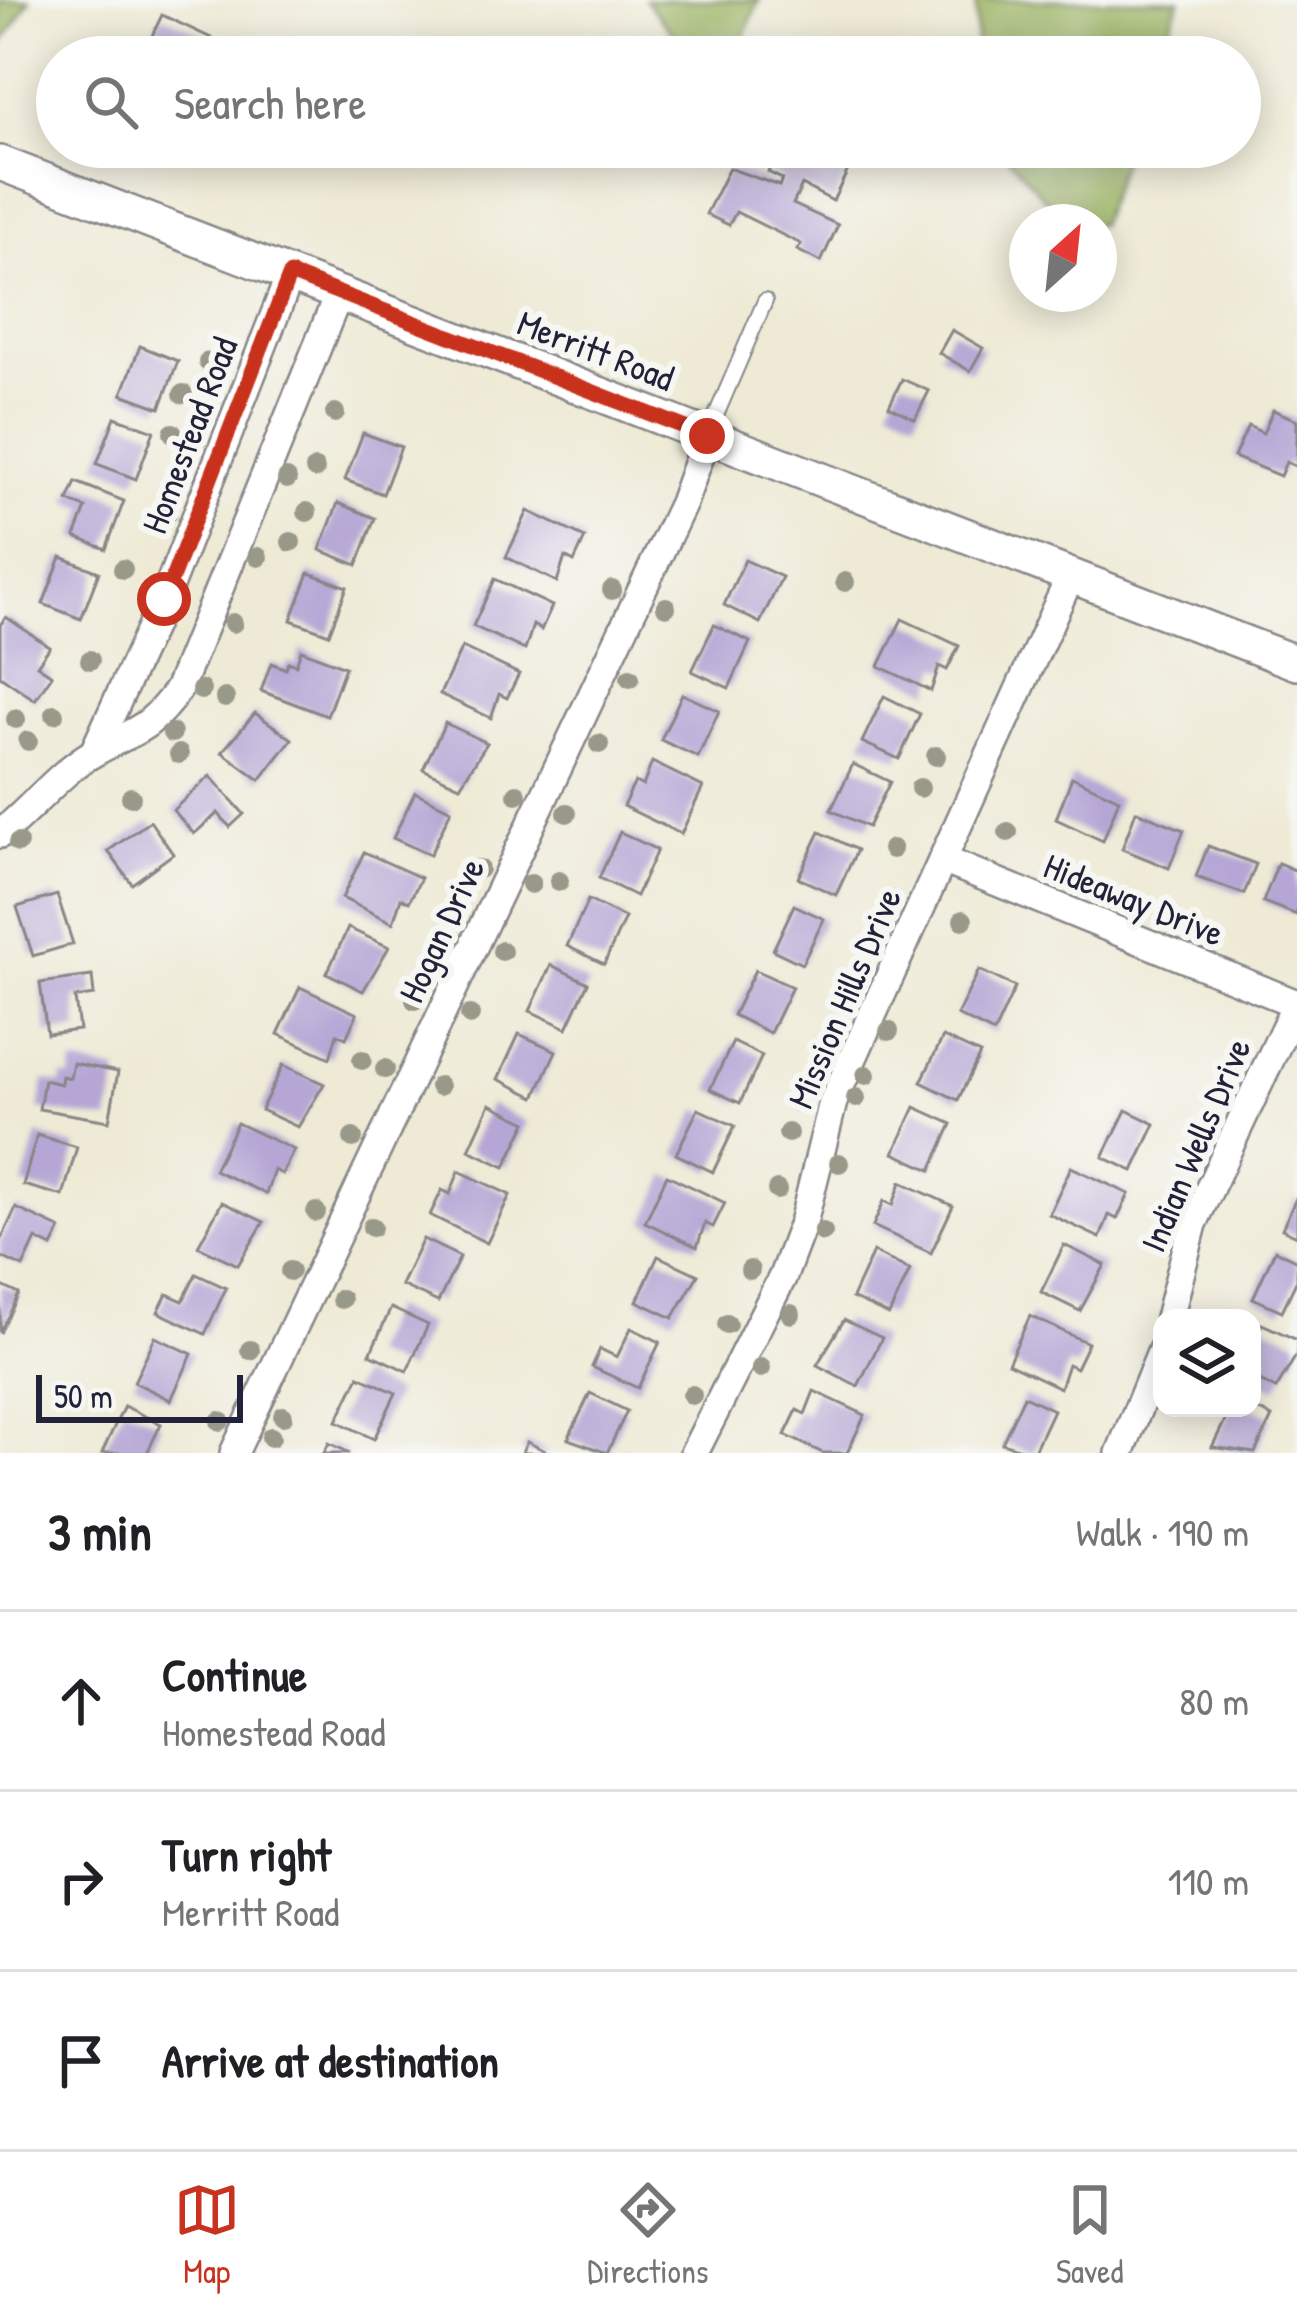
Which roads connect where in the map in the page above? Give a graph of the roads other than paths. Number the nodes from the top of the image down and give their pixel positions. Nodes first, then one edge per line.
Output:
1 (0, 163) edge
2 (290, 274) junction
3 (340, 291) junction
4 (765, 301) dead end
5 (707, 436) junction
6 (1071, 575) junction
7 (1297, 663) edge
8 (94, 752) junction
9 (0, 834) edge
10 (943, 860) junction
11 (1296, 1004) edge
12 (1171, 1309) edge
13 (1153, 1372) edge
14 (234, 1453) edge
15 (694, 1453) edge
16 (1120, 1453) edge

1 - 2 street, Merritt Road
2 - 3 street, Merritt Road
2 - 8 street, Homestead Road
3 - 5 street, Merritt Road
3 - 8 street, Homestead Road
4 - 5 lane
5 - 6 street, Merritt Road
5 - 14 street, Hogan Drive
6 - 7 street, Merritt Road
6 - 10 street, Mission Hills Drive
8 - 9 street, Homestead Road
10 - 11 street, Hideaway Drive
10 - 15 street, Mission Hills Drive
11 - 12 street, Indian Wells Drive
13 - 16 street

